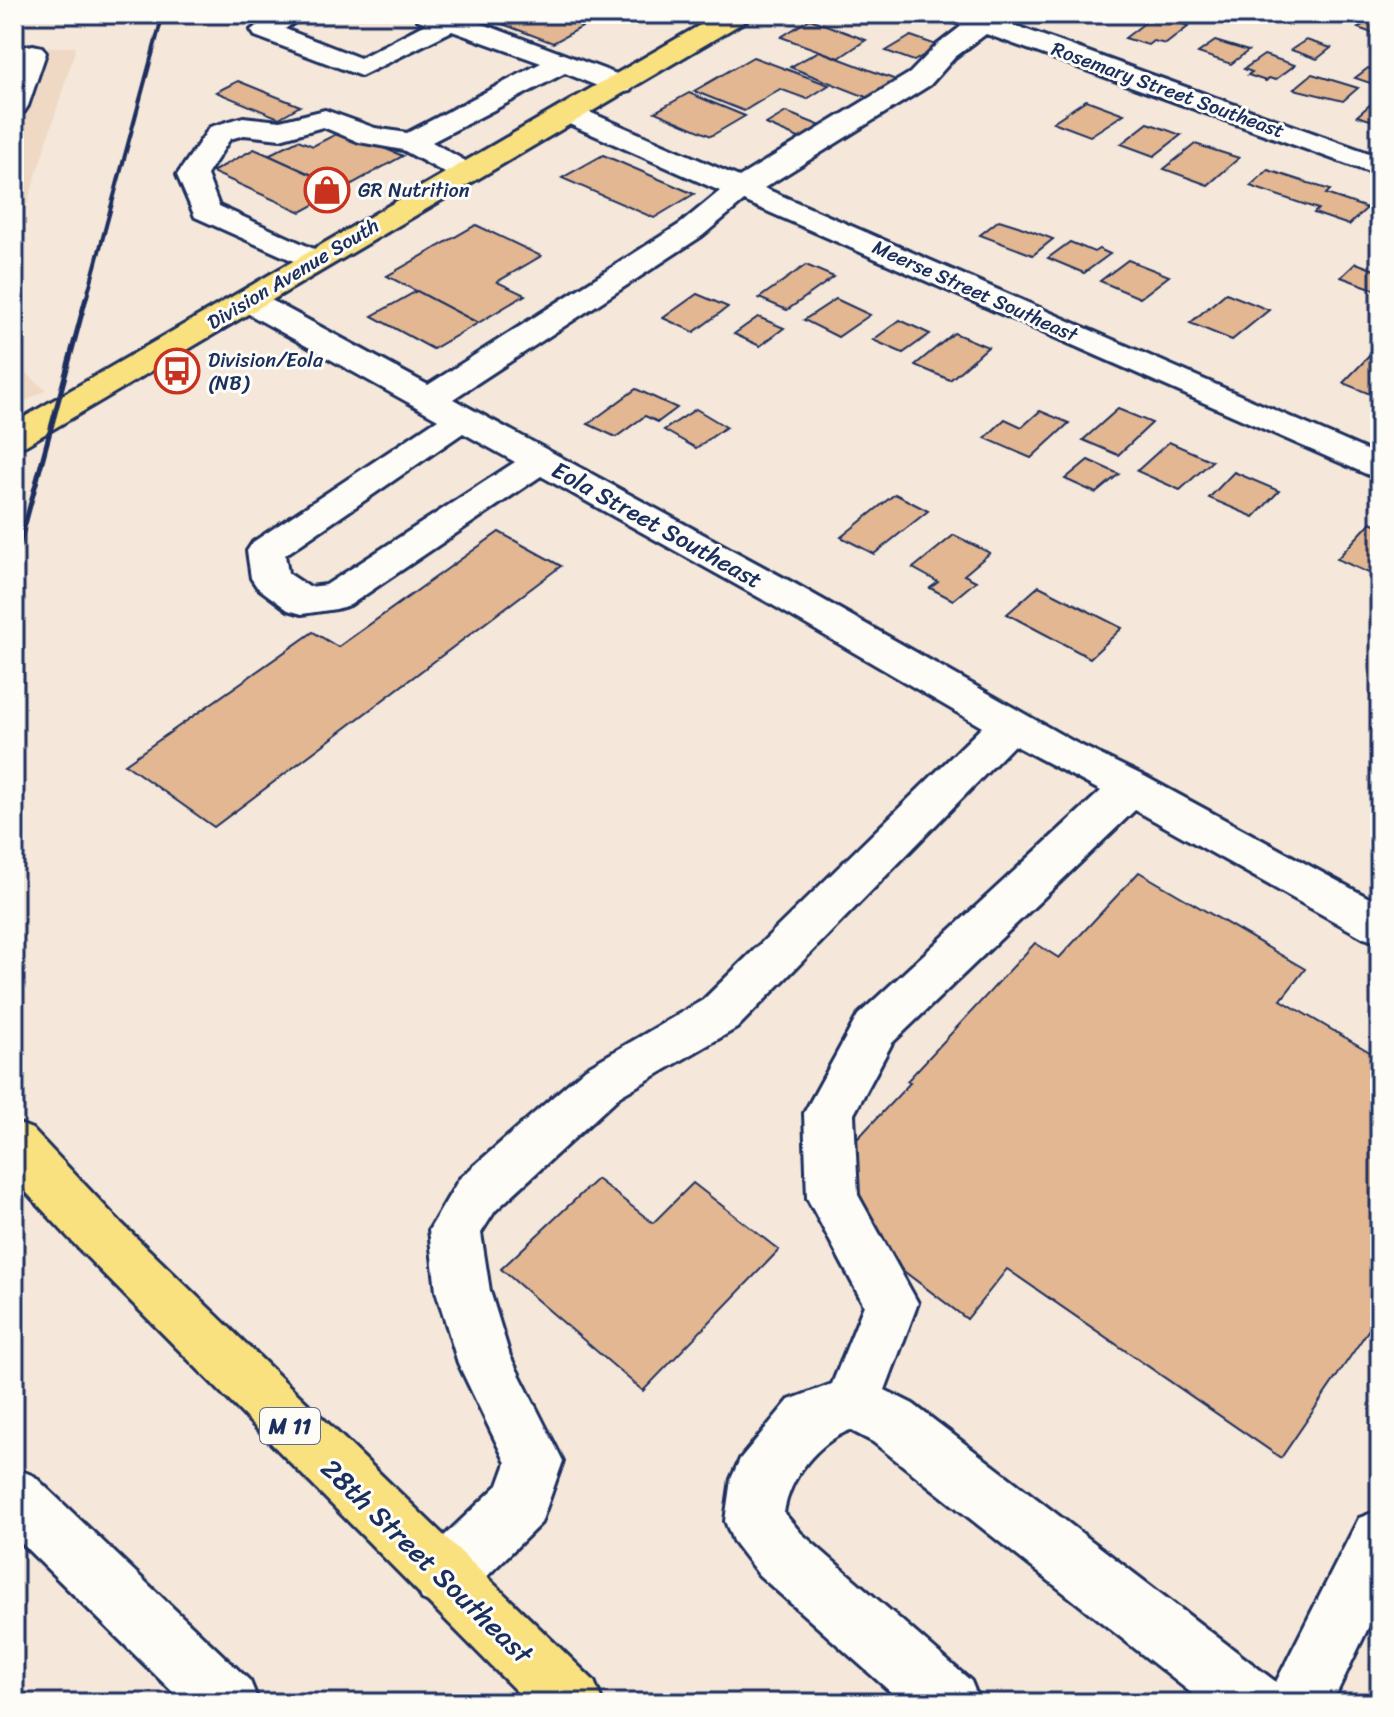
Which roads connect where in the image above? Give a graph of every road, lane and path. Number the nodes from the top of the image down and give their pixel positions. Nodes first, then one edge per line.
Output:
1 (293, 14) edge
2 (738, 14) edge
3 (977, 17) edge
4 (438, 18) edge
5 (33, 53) dead end
6 (561, 64) junction
7 (620, 85) junction
8 (14, 106) edge
9 (570, 114) junction
10 (411, 142) junction
11 (1380, 167) edge
12 (466, 173) junction
13 (741, 189) junction
14 (314, 261) junction
15 (249, 301) junction
16 (428, 400) junction
17 (462, 418) junction
18 (14, 438) edge
19 (540, 461) junction
20 (1380, 469) edge
21 (1010, 724) junction
22 (1131, 788) junction
23 (1380, 925) edge
24 (14, 1144) edge
25 (852, 1403) junction
26 (14, 1496) edge
27 (1380, 1539) edge
28 (443, 1578) junction
29 (546, 1694) edge
30 (228, 1703) edge
31 (949, 1703) edge
32 (1254, 1703) edge
33 (1299, 1703) edge

1 - 4 street
2 - 7 main road, Division Avenue South
3 - 11 street, Rosemary Street Southeast
3 - 13 street
4 - 6 street
5 - 8 street
6 - 7 street
6 - 10 street
7 - 9 main road, Division Avenue South
9 - 12 main road, Division Avenue South
9 - 13 street, Meerse Street Southeast
10 - 12 street
10 - 14 street
12 - 14 main road, Division Avenue South
13 - 16 street
13 - 20 street, Meerse Street Southeast
14 - 15 main road, Division Avenue South
15 - 16 street, Eola Street Southeast
15 - 18 main road, Division Avenue South
16 - 17 street, Eola Street Southeast
17 - 19 street, Eola Street Southeast
17 - 19 street
19 - 21 street, Eola Street Southeast
21 - 22 street, Eola Street Southeast
21 - 28 street
22 - 23 street, Eola Street Southeast
22 - 25 street
24 - 28 main road, 28th Street Southeast / M 11
25 - 31 street
25 - 32 street
26 - 30 street
27 - 33 street
28 - 29 main road, 28th Street Southeast / M 11

